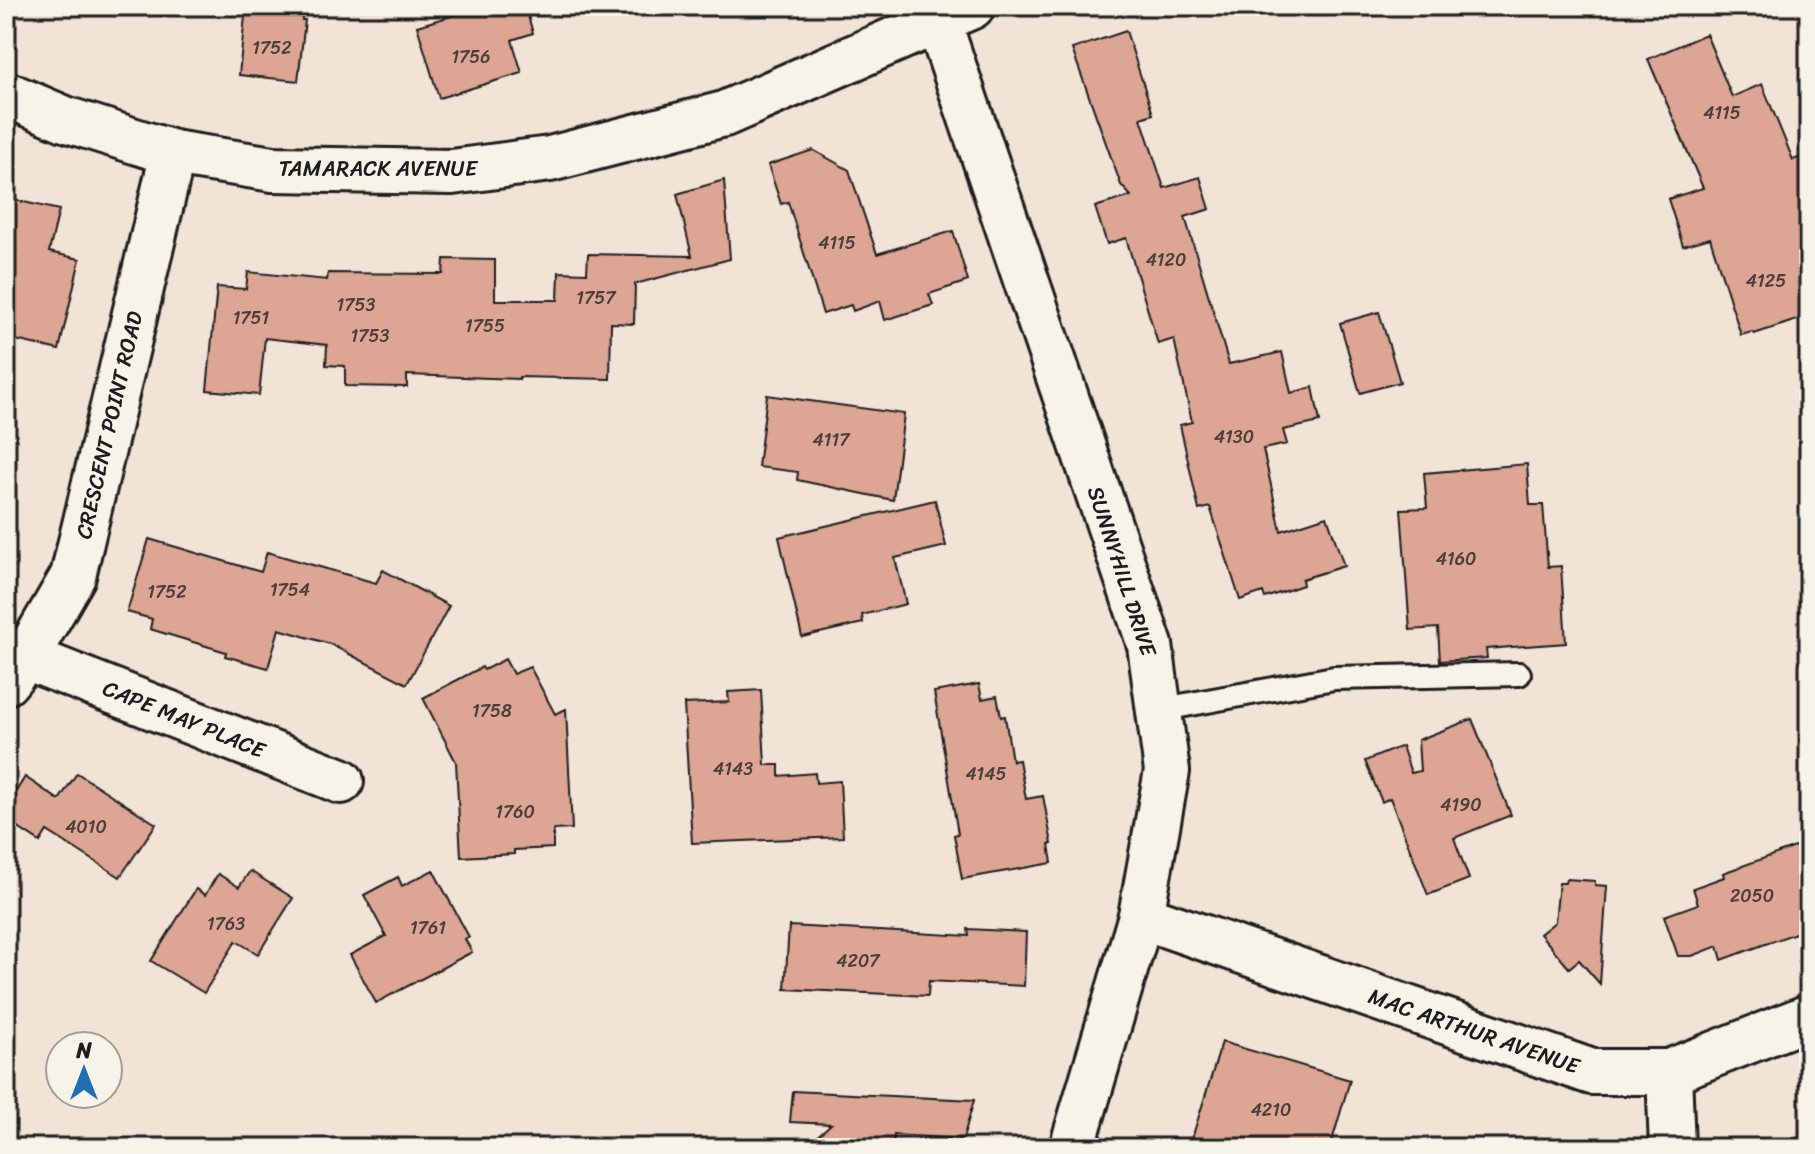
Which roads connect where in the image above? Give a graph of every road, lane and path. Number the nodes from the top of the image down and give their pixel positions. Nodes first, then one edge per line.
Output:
1 (947, 11) edge
2 (6, 94) edge
3 (173, 153) junction
4 (16, 669) edge
5 (1519, 674) dead end
6 (1158, 710) junction
7 (341, 781) dead end
8 (1141, 916) junction
9 (1809, 1017) edge
10 (1669, 1072) junction
11 (1072, 1148) edge
12 (1672, 1148) edge

1 - 3 street, TAMARACK AVENUE
1 - 6 street, SUNNYHILL DRIVE
2 - 3 street, TAMARACK AVENUE
3 - 4 street, CRESCENT POINT ROAD
4 - 7 street, CAPE MAY PLACE
5 - 6 lane
6 - 8 street, SUNNYHILL DRIVE
8 - 10 street, MAC ARTHUR AVENUE
8 - 11 street, SUNNYHILL DRIVE
9 - 10 street, MAC ARTHUR AVENUE
10 - 12 street

